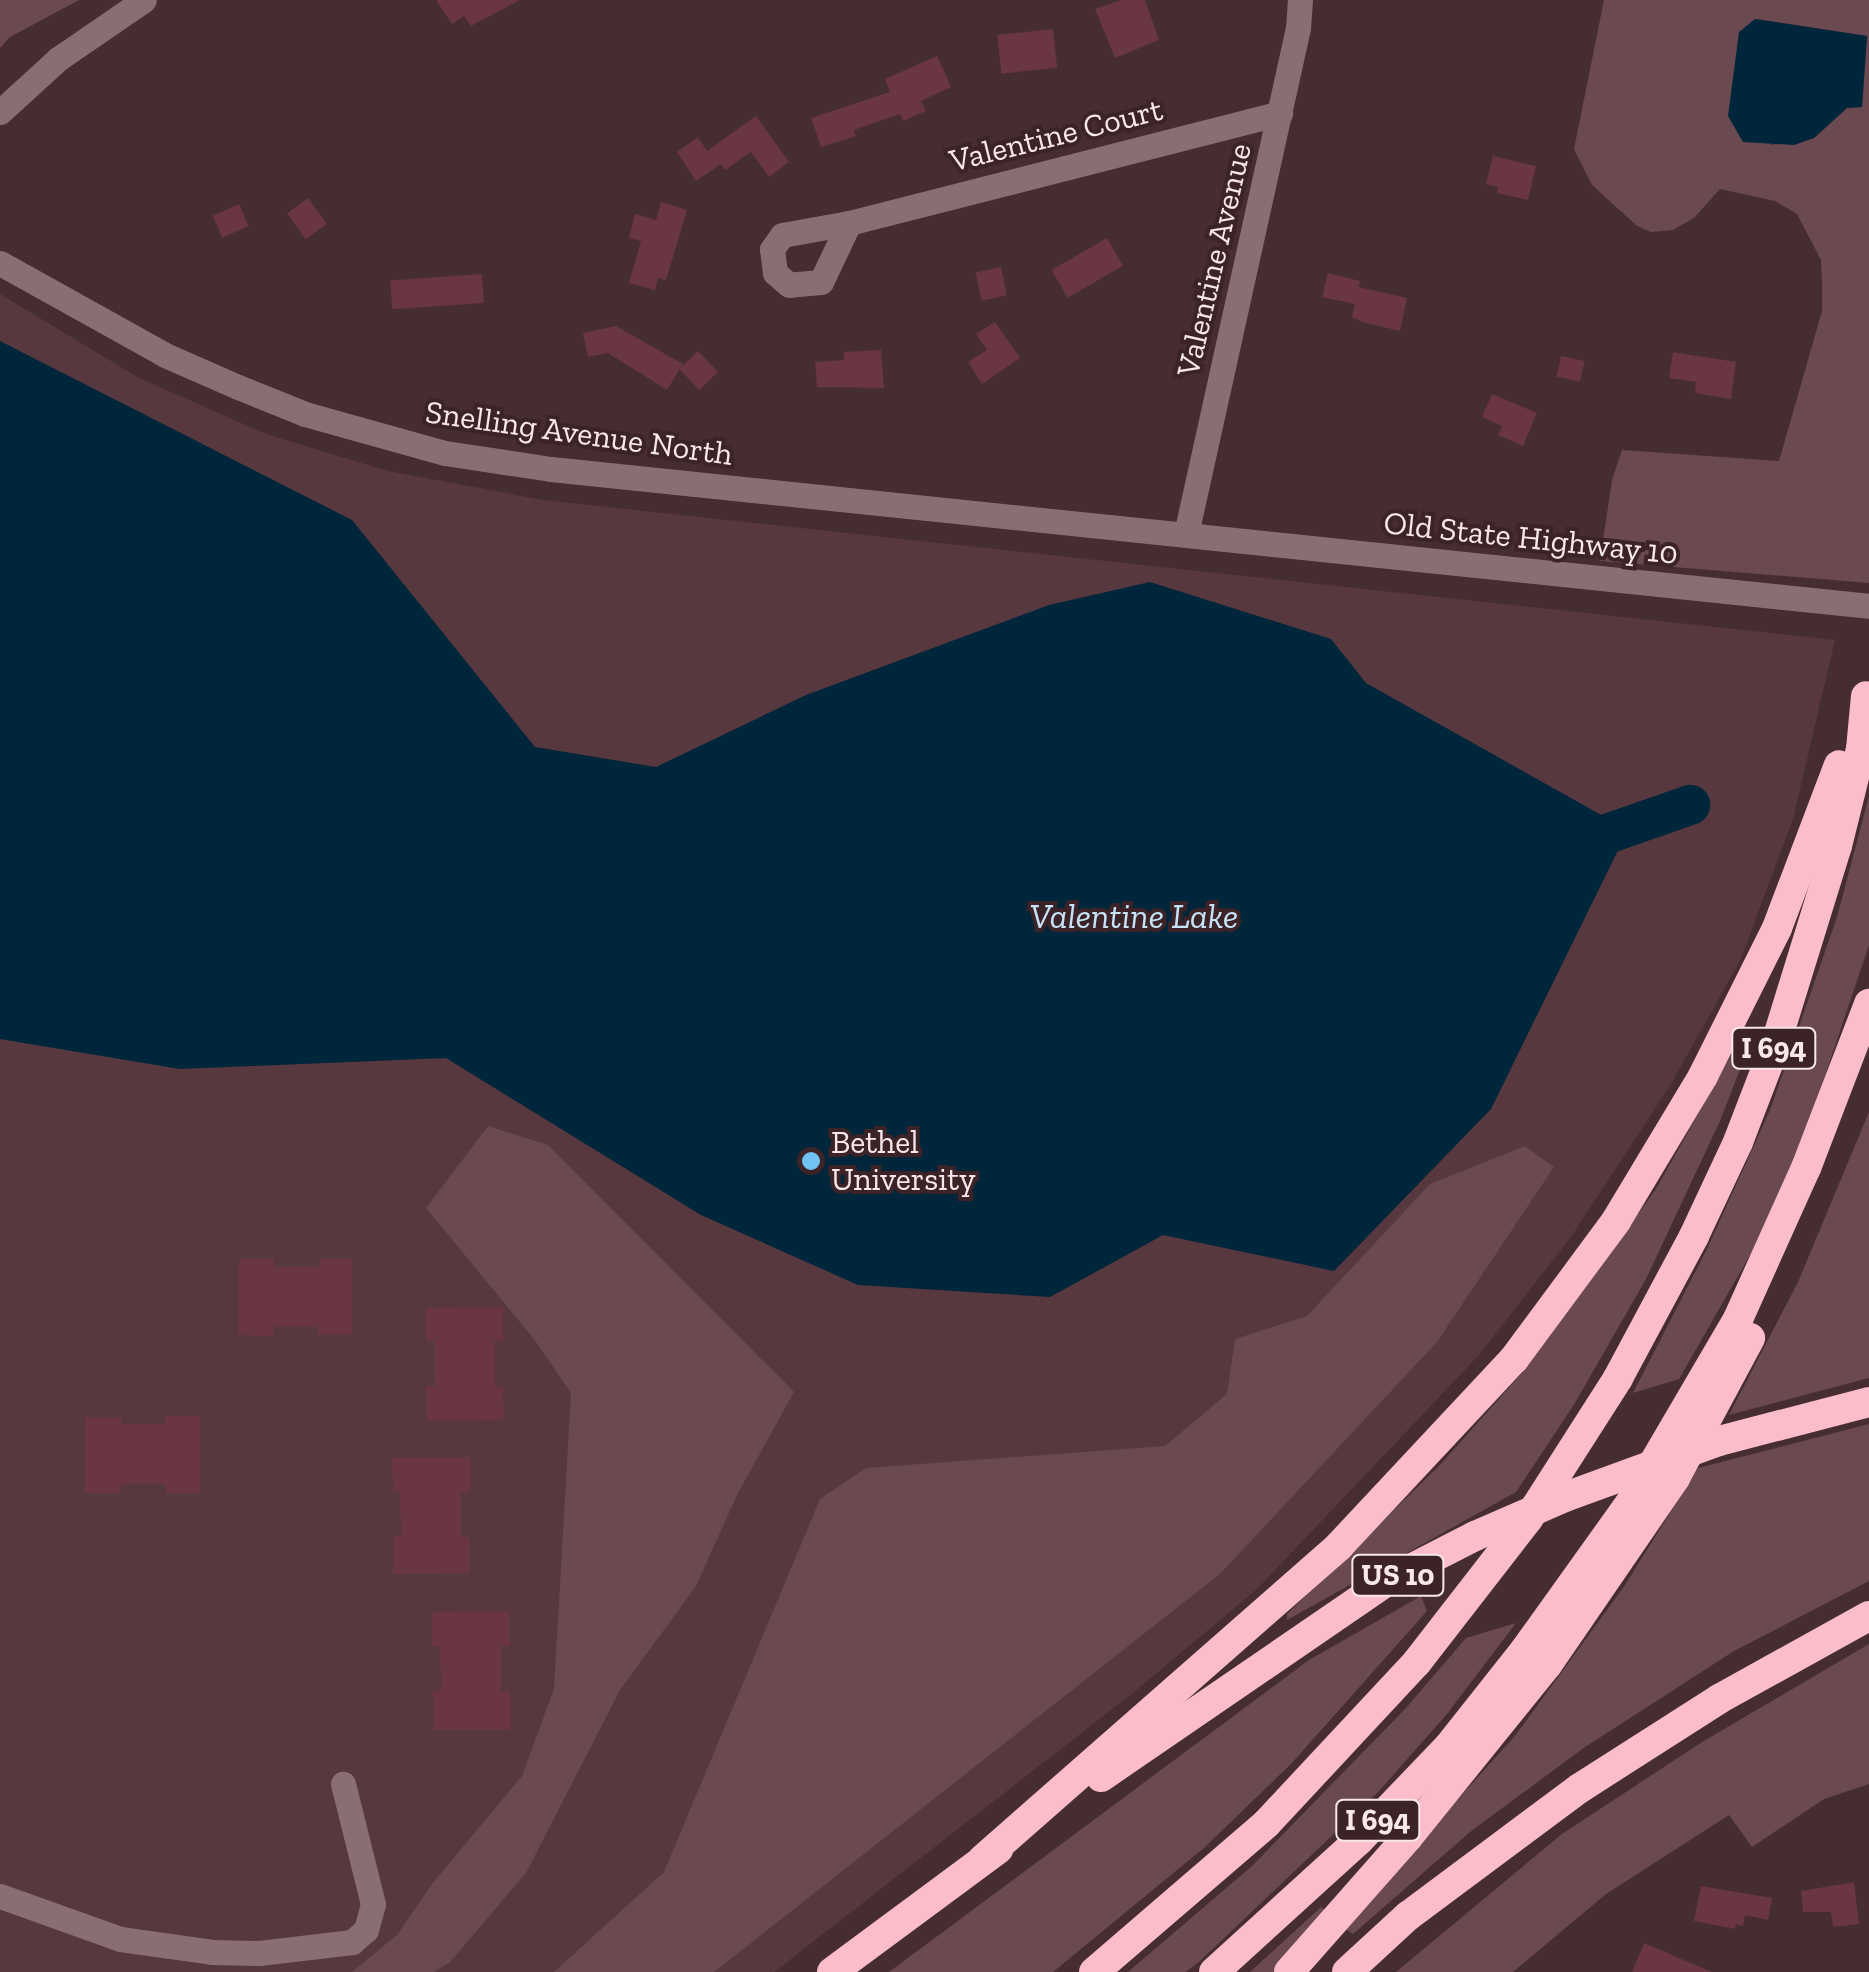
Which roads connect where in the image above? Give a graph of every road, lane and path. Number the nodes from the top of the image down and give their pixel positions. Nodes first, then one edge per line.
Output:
1 (144, 0) edge
2 (1300, 0) edge
3 (0, 112) edge
4 (1280, 113) junction
5 (848, 223) dead end
6 (0, 263) edge
7 (1186, 534) junction
8 (1869, 606) edge
9 (1868, 692) edge
10 (1869, 1004) edge
11 (1869, 1049) edge
12 (1747, 1323) junction
13 (1869, 1402) edge
14 (1869, 1616) edge
15 (1536, 1658) junction
16 (343, 1784) dead end
17 (983, 1859) junction
18 (0, 1896) edge
19 (832, 1972) edge
20 (1094, 1972) edge
21 (1214, 1972) edge
22 (1289, 1972) edge
23 (1348, 1972) edge

1 - 3 street
2 - 4 street, Valentine Avenue
4 - 5 street, Valentine Court
4 - 7 street, Valentine Avenue
6 - 7 street, Snelling Avenue North
7 - 8 street, Old State Highway 10
9 - 17 highway
9 - 20 highway, I 694
10 - 12 highway, I 694
11 - 12 highway
12 - 15 highway
13 - 17 highway, US 10
14 - 23 highway
15 - 21 highway, I 694
15 - 22 highway
16 - 18 street
17 - 19 highway, US 10

